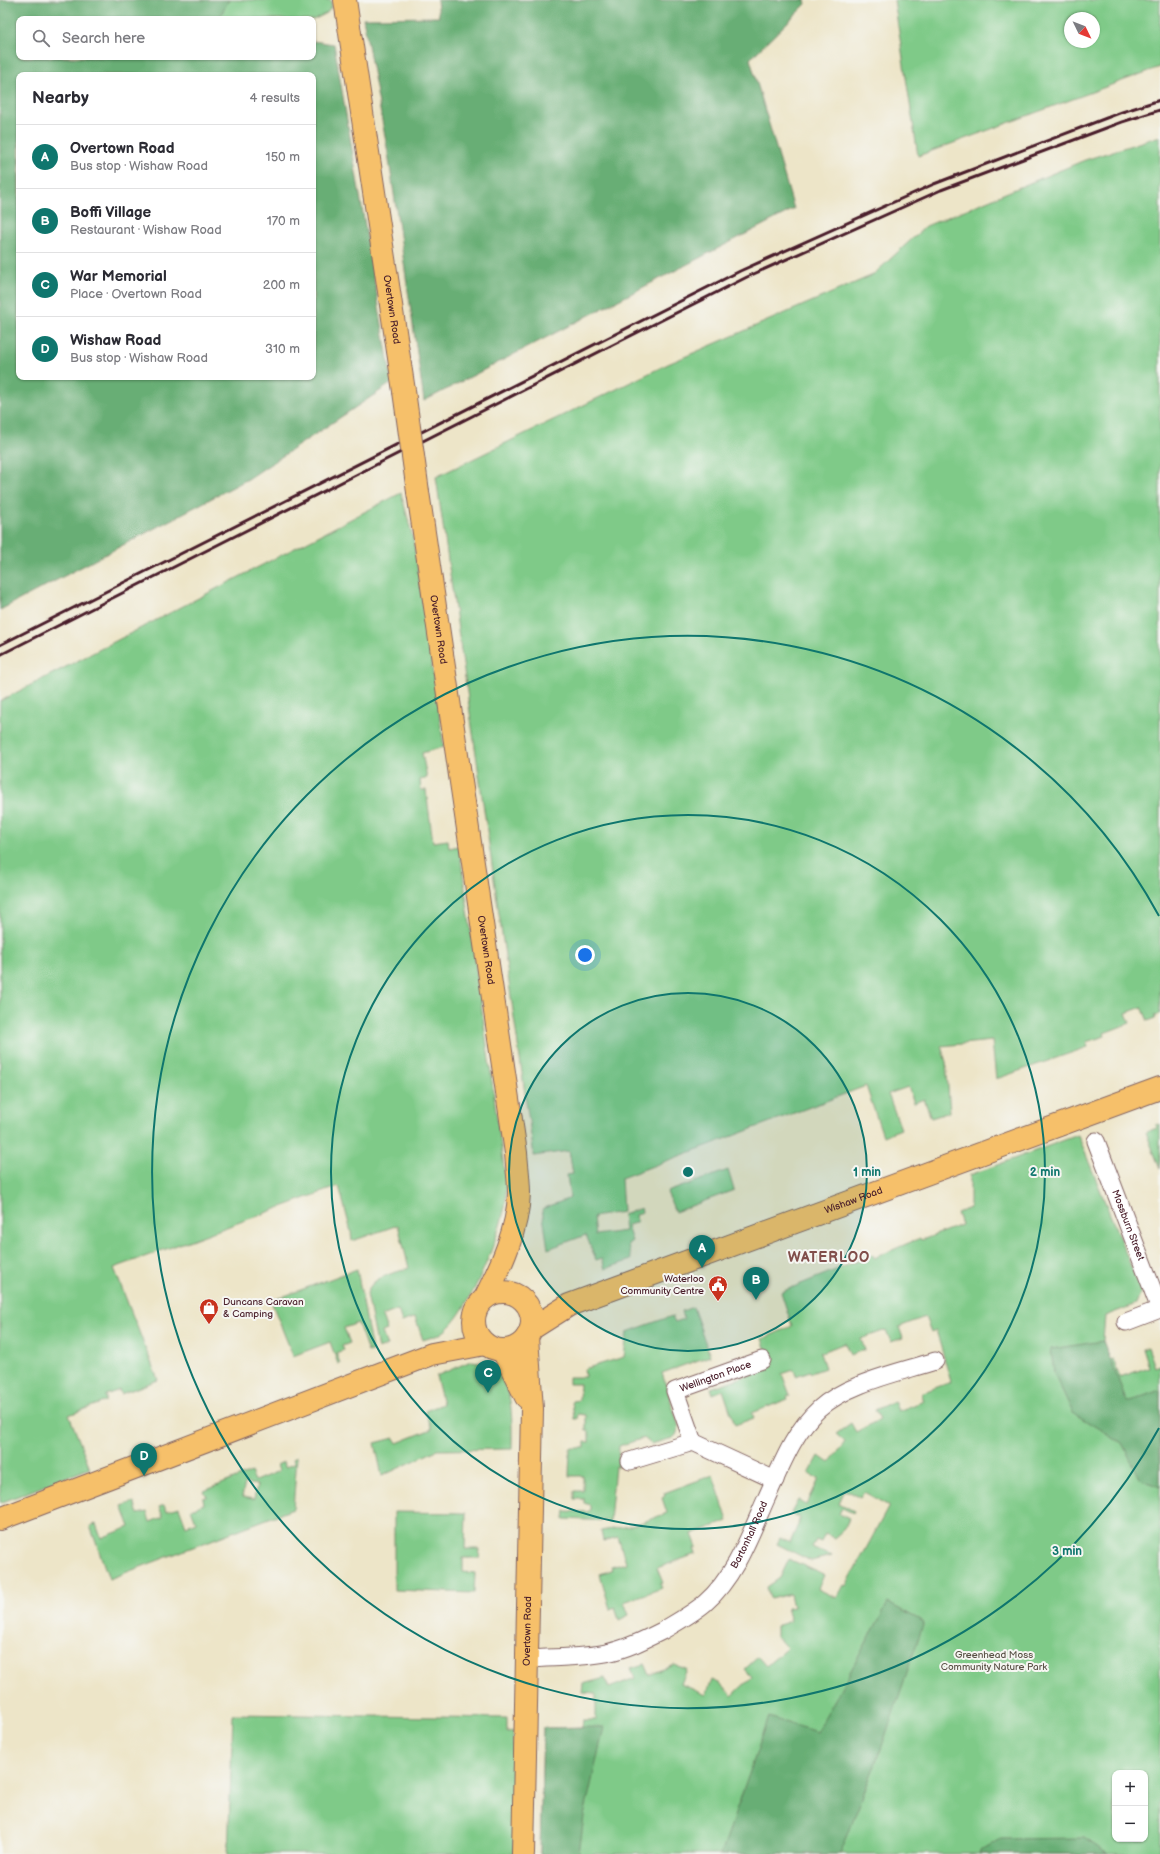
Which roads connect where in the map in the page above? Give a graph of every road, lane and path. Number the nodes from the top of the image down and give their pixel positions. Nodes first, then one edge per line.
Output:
1 (345, 0) edge
2 (1160, 1088) edge
3 (1096, 1141) dead end
4 (504, 1259) junction
5 (518, 1296) junction
6 (485, 1298) junction
7 (569, 1306) junction
8 (1160, 1309) edge
9 (473, 1320) junction
10 (1126, 1322) dead end
11 (529, 1333) junction
12 (494, 1348) junction
13 (435, 1353) junction
14 (762, 1360) dead end
15 (935, 1361) dead end
16 (532, 1409) junction
17 (693, 1442) junction
18 (630, 1461) dead end
19 (775, 1480) junction
20 (0, 1519) edge
21 (528, 1659) junction
22 (523, 1854) edge

1 - 4 main road, Overtown Road, bridge
2 - 7 main road, Wishaw Road
3 - 8 street, Mossburn Street
4 - 5 main road
4 - 6 main road, Overtown Road
5 - 6 main road
5 - 7 main road, Wishaw Road
5 - 11 main road
6 - 9 main road
7 - 11 main road, Wishaw Road
8 - 10 street
9 - 12 main road
9 - 13 main road
11 - 12 main road
11 - 16 main road, Overtown Road
12 - 13 main road
12 - 16 main road, Overtown Road
13 - 20 main road
14 - 17 street, Wellington Place
15 - 19 street, Bartonhall Road
16 - 21 main road, Overtown Road
17 - 18 street
17 - 19 street
19 - 21 street, Bartonhall Road
21 - 22 main road, Overtown Road

